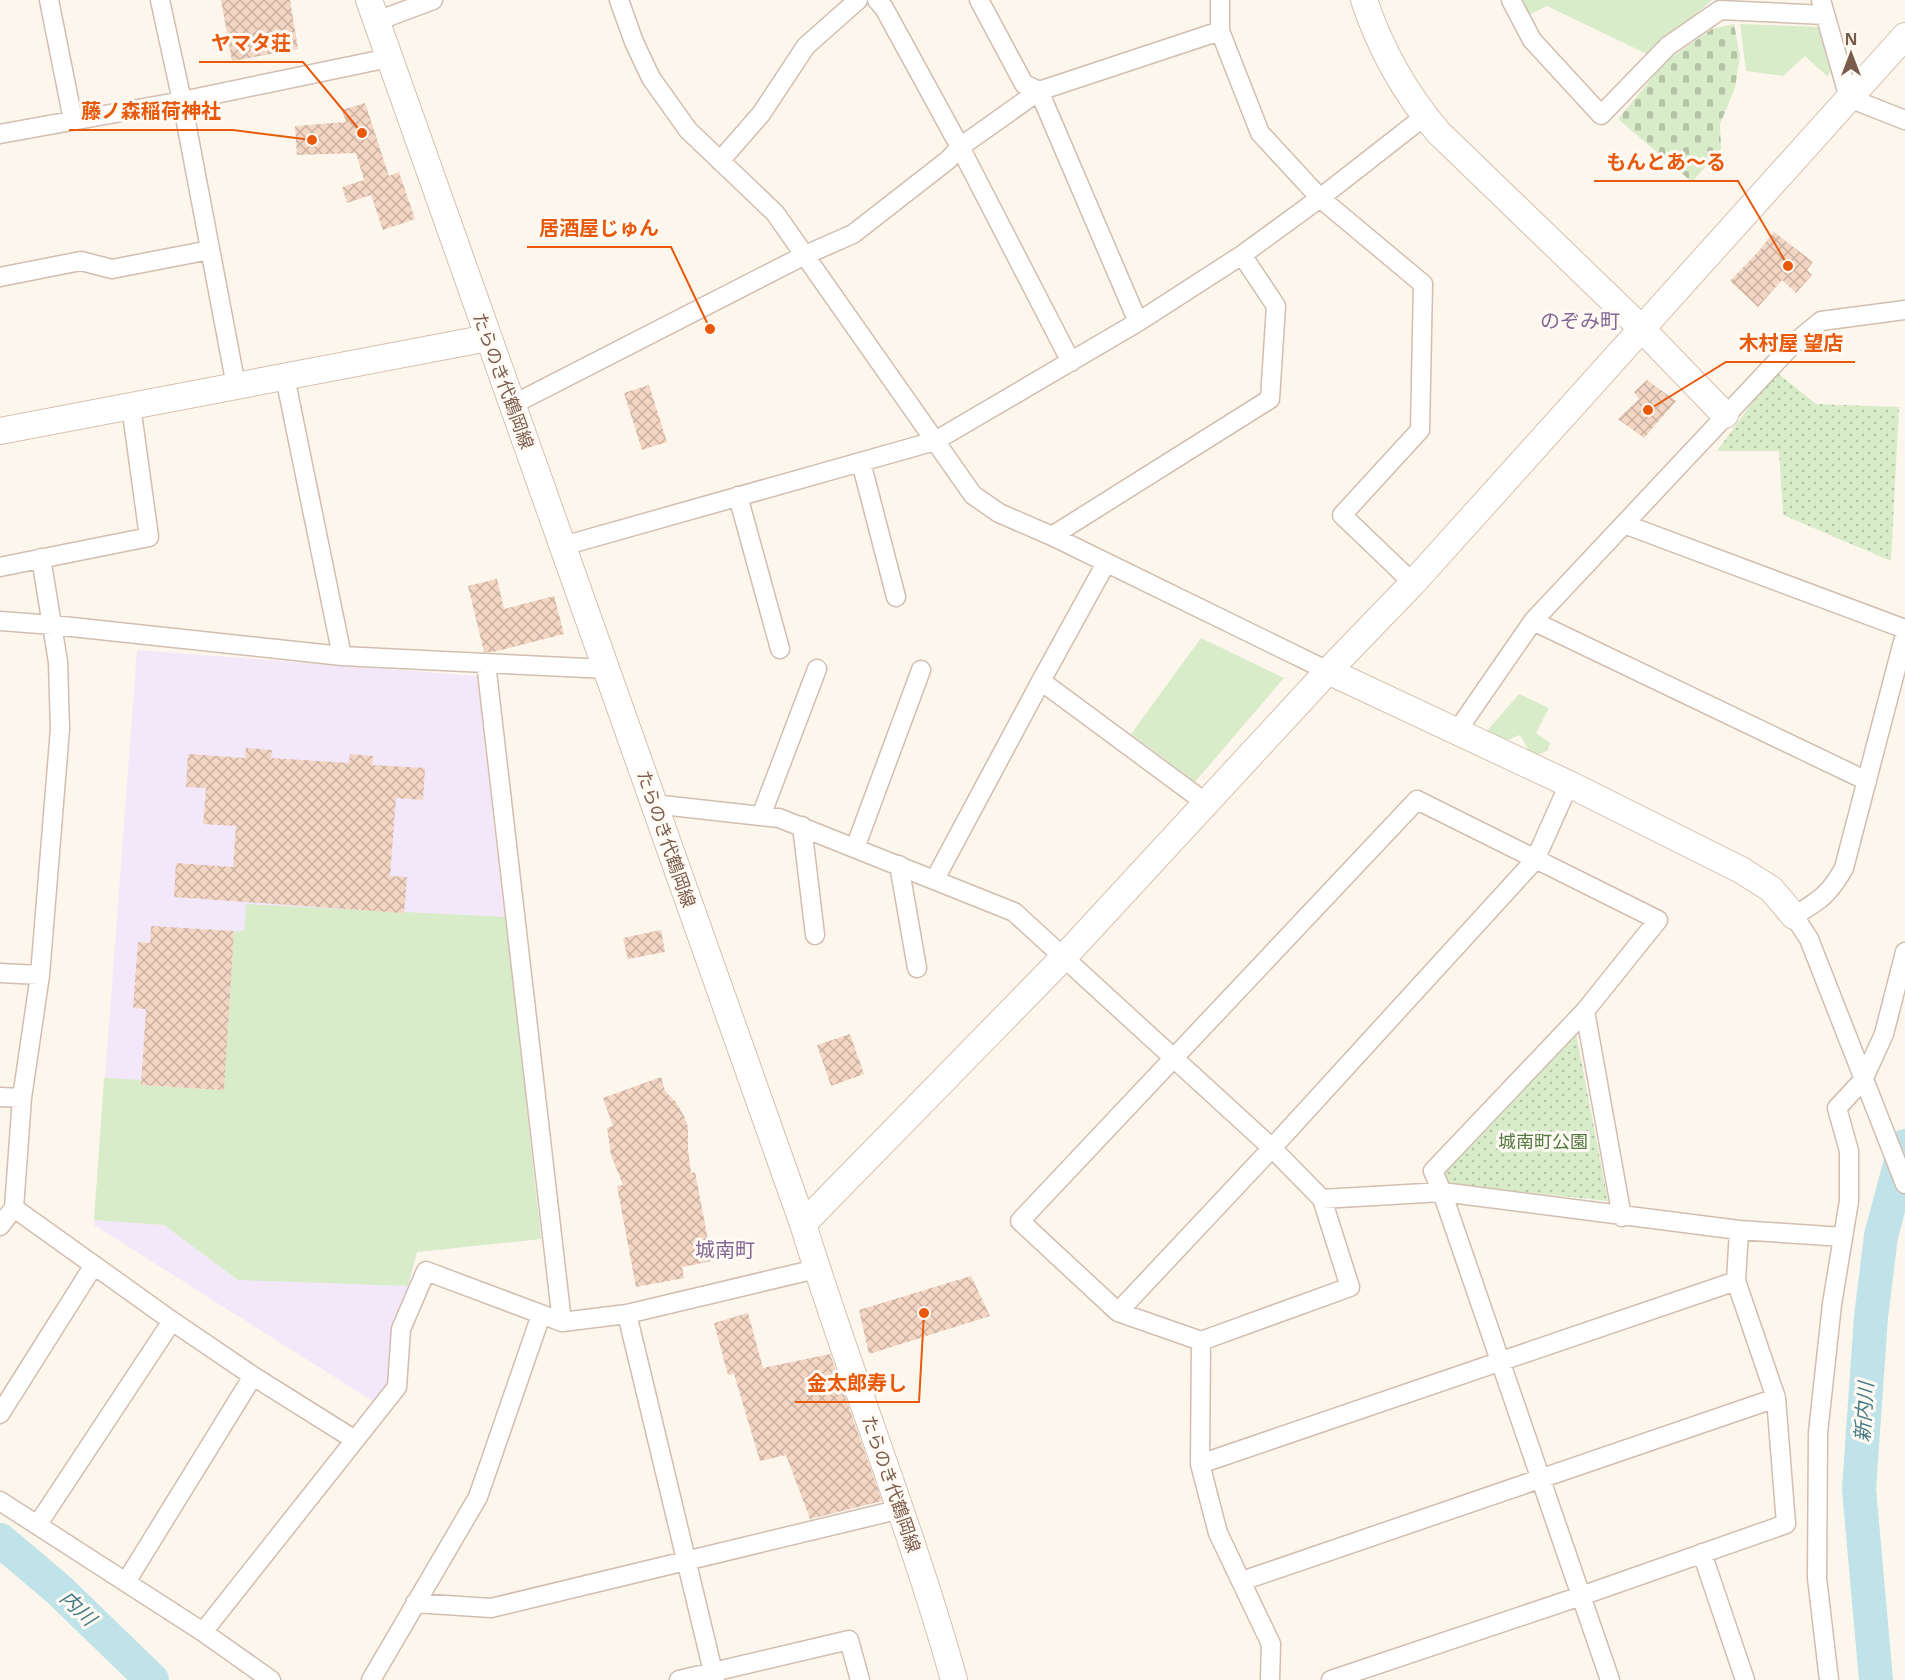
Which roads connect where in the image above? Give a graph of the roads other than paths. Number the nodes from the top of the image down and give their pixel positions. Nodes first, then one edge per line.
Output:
1 (49, 0) edge
2 (160, 0) edge
3 (434, 0) edge
4 (619, 0) edge
5 (858, 0) edge
6 (877, 0) edge
7 (979, 0) edge
8 (1220, 0) edge
9 (1364, 0) edge
10 (1511, 0) edge
11 (1823, 8) edge
12 (373, 11) edge
13 (1221, 31) junction
14 (1905, 36) edge
15 (389, 58) junction
16 (1039, 92) junction
17 (1849, 98) junction
18 (182, 102) junction
19 (1425, 116) junction
20 (73, 120) junction
21 (1905, 120) edge
22 (0, 134) edge
23 (960, 147) junction
24 (720, 161) junction
25 (1320, 198) junction
26 (210, 250) junction
27 (1242, 255) junction
28 (803, 256) junction
29 (0, 278) edge
30 (1905, 310) edge
31 (1138, 322) junction
32 (1641, 328) junction
33 (488, 338) junction
34 (1071, 362) junction
35 (285, 377) junction
36 (236, 386) junction
37 (512, 405) junction
38 (131, 406) junction
39 (1725, 415) junction
40 (0, 432) edge
41 (935, 441) junction
42 (861, 462) junction
43 (738, 496) junction
44 (1624, 524) junction
45 (1052, 536) junction
46 (563, 546) junction
47 (41, 558) junction
48 (1106, 563) junction
49 (0, 567) edge
50 (1413, 583) junction
51 (896, 597) dead end
52 (0, 621) edge
53 (1533, 621) junction
54 (53, 625) junction
55 (1905, 629) edge
56 (1905, 634) edge
57 (780, 649) dead end
58 (342, 656) junction
59 (486, 663) junction
60 (606, 669) junction
61 (817, 669) dead end
62 (921, 670) dead end
63 (1328, 671) junction
64 (1041, 681) junction
65 (1456, 731) junction
66 (1867, 782) junction
67 (1569, 784) junction
68 (1206, 803) junction
69 (653, 804) junction
70 (761, 816) junction
71 (802, 826) junction
72 (855, 848) junction
73 (1535, 860) junction
74 (899, 865) junction
75 (935, 879) junction
76 (1794, 916) junction
77 (815, 935) dead end
78 (1905, 952) edge
79 (1064, 957) junction
80 (917, 968) dead end
81 (0, 973) edge
82 (40, 975) junction
83 (1585, 1011) junction
84 (1173, 1058) junction
85 (1863, 1080) junction
86 (0, 1097) edge
87 (22, 1098) junction
88 (1272, 1148) junction
89 (1905, 1184) edge
90 (1442, 1192) junction
91 (1322, 1199) junction
92 (14, 1208) junction
93 (1622, 1216) junction
94 (803, 1224) junction
95 (0, 1226) edge
96 (1738, 1230) junction
97 (1843, 1237) junction
98 (94, 1265) junction
99 (816, 1269) junction
100 (1736, 1281) junction
101 (1118, 1312) junction
102 (627, 1314) junction
103 (541, 1315) junction
104 (172, 1321) junction
105 (562, 1322) junction
106 (1201, 1341) junction
107 (1500, 1361) junction
108 (253, 1376) junction
109 (1776, 1398) junction
110 (0, 1414) edge
111 (355, 1440) junction
112 (1200, 1464) junction
113 (1541, 1479) junction
114 (0, 1501) edge
115 (901, 1509) junction
116 (38, 1524) junction
117 (1702, 1553) junction
118 (687, 1562) junction
119 (1242, 1581) junction
120 (126, 1582) junction
121 (1581, 1596) junction
122 (415, 1603) junction
123 (203, 1632) junction
124 (714, 1676) edge
125 (1357, 1676) edge
126 (271, 1680) edge
127 (371, 1680) edge
128 (679, 1680) edge
129 (860, 1680) edge
130 (954, 1680) edge
131 (1270, 1680) edge
132 (1331, 1680) edge
133 (1610, 1680) edge
134 (1745, 1680) edge
135 (1829, 1680) edge

1 - 20 street
2 - 18 street
3 - 12 street
4 - 24 street
5 - 24 street
6 - 23 street
7 - 16 street
8 - 13 street
9 - 19 street
10 - 11 street
11 - 17 street
12 - 15 street, たらのき代鶴岡線
13 - 16 street
13 - 25 street
14 - 17 street
15 - 18 street
15 - 33 street, たらのき代鶴岡線
16 - 23 street
16 - 31 street
17 - 21 street
17 - 32 street
18 - 20 street
18 - 26 street
19 - 25 street
19 - 32 street
20 - 22 street
23 - 28 street
23 - 34 street
24 - 28 street
25 - 27 street
25 - 50 street
26 - 29 street
26 - 36 street
27 - 31 street
27 - 45 street
28 - 37 street
28 - 41 street
30 - 39 street
31 - 34 street
32 - 39 street
32 - 50 street
33 - 35 street
33 - 37 street, たらのき代鶴岡線
34 - 41 street
35 - 36 street
35 - 58 street
36 - 38 street
37 - 46 street, たらのき代鶴岡線
38 - 40 street
38 - 47 street
39 - 44 street
41 - 42 street
41 - 45 street
42 - 43 street
42 - 51 street
43 - 46 street
43 - 57 street
44 - 53 street
44 - 55 street
45 - 48 street
46 - 60 street, たらのき代鶴岡線
47 - 49 street
47 - 54 street
48 - 63 street
48 - 64 street
50 - 63 street
52 - 54 street
53 - 65 street
53 - 66 street
54 - 58 street
54 - 82 street
56 - 66 street
58 - 59 street
59 - 60 street
59 - 105 street
60 - 69 street, たらのき代鶴岡線
61 - 70 street
62 - 72 street
63 - 65 street
63 - 68 street
64 - 68 street
64 - 75 street
65 - 67 street
66 - 76 street
67 - 73 street
67 - 76 street
68 - 79 street
69 - 70 street
69 - 94 street, たらのき代鶴岡線
70 - 71 street
71 - 72 street
71 - 77 street
72 - 74 street
73 - 83 street
73 - 84 street
73 - 88 street
74 - 75 street
74 - 80 street
75 - 79 street
76 - 85 street
78 - 85 street
79 - 84 street
79 - 94 street
81 - 82 street
82 - 87 street
83 - 90 street
83 - 93 street
84 - 88 street
84 - 101 street
85 - 89 street
85 - 97 street
86 - 87 street
87 - 92 street
88 - 91 street
88 - 101 street
90 - 91 street
90 - 93 street
90 - 107 street
91 - 106 street
92 - 95 street
92 - 98 street
93 - 96 street
94 - 99 street, たらのき代鶴岡線
96 - 97 street
96 - 100 street
97 - 135 street
98 - 104 street
98 - 110 street
99 - 102 street
99 - 115 street, たらのき代鶴岡線
100 - 107 street
100 - 109 street
101 - 106 street
102 - 105 street
102 - 118 street
103 - 105 street
103 - 111 street
103 - 122 street
104 - 108 street
104 - 116 street
106 - 112 street
107 - 112 street
107 - 113 street
108 - 111 street
108 - 120 street
109 - 113 street
109 - 117 street
111 - 123 street
112 - 119 street
113 - 119 street
113 - 121 street
114 - 116 street
115 - 118 street
115 - 130 street, たらのき代鶴岡線
116 - 120 street
117 - 121 street
117 - 134 street
118 - 122 street
118 - 124 street
119 - 131 street
120 - 123 street
121 - 125 street
121 - 133 street
122 - 127 street
123 - 126 street
124 - 128 street
124 - 129 street
125 - 132 street

